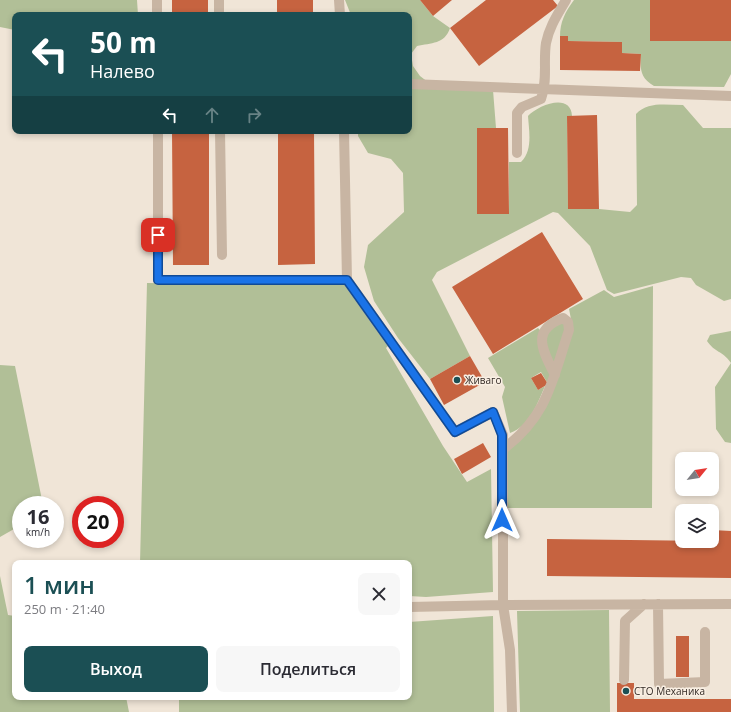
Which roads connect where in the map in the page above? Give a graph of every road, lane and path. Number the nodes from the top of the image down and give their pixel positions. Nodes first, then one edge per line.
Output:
1 (157, 0) edge
2 (219, 0) edge
3 (339, 0) edge
4 (566, 0) edge
5 (158, 12) edge
6 (219, 12) edge
7 (340, 12) edge
8 (412, 84) edge
9 (545, 89) junction
10 (731, 96) edge
11 (158, 134) edge
12 (220, 134) edge
13 (344, 134) edge
14 (517, 153) dead end
15 (222, 255) dead end
16 (347, 280) junction
17 (554, 375) junction
18 (502, 450) junction
19 (644, 604) junction
20 (658, 604) junction
21 (731, 604) edge
22 (503, 605) junction
23 (412, 607) edge
24 (704, 632) dead end
25 (624, 680) dead end
26 (512, 712) edge

1 - 5 lane
2 - 6 lane
3 - 7 lane
4 - 9 lane
8 - 9 lane
9 - 10 lane
9 - 14 lane
11 - 16 lane
12 - 15 lane
13 - 16 lane
16 - 18 lane
17 - 17 lane
17 - 18 lane
18 - 22 lane
19 - 20 lane
19 - 22 lane
19 - 25 lane
20 - 21 lane
20 - 24 lane
22 - 23 lane
22 - 26 lane

